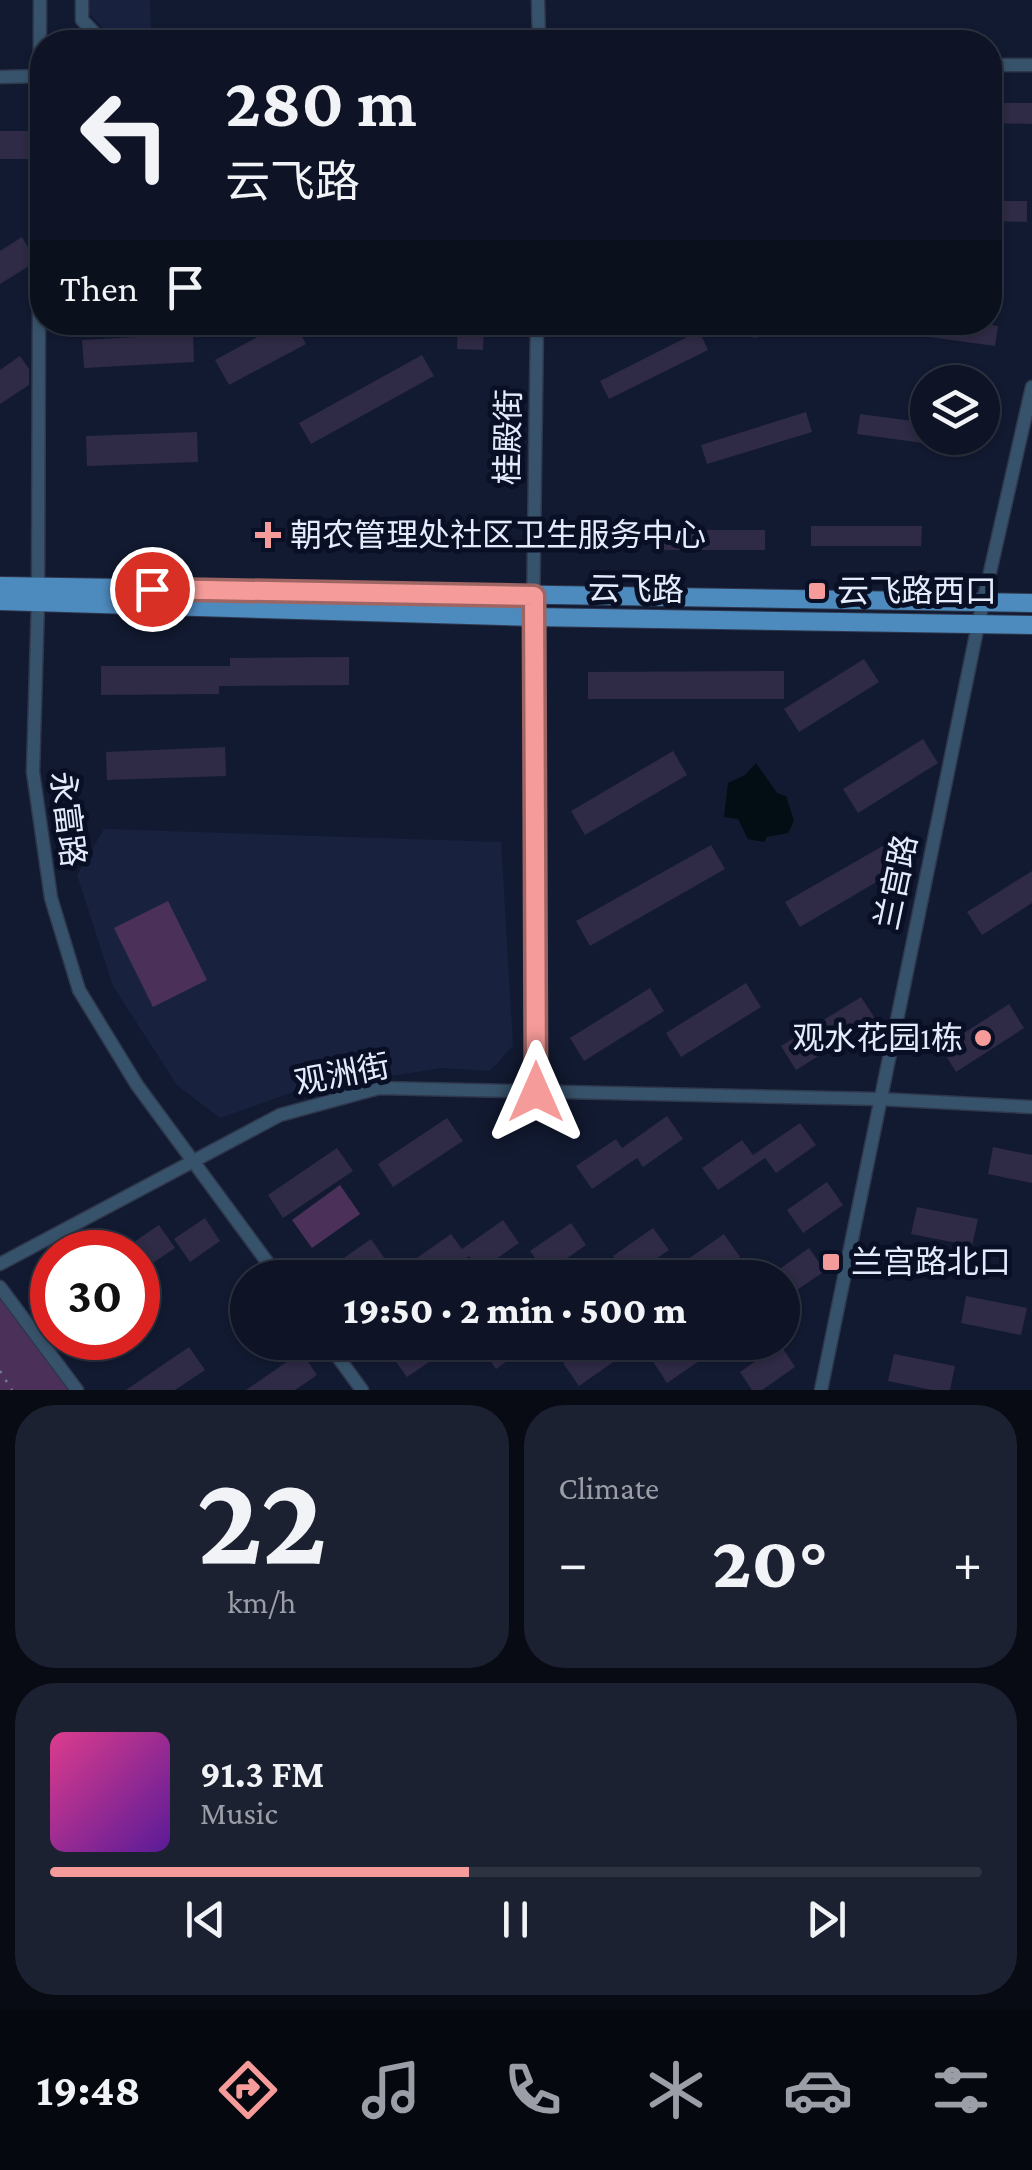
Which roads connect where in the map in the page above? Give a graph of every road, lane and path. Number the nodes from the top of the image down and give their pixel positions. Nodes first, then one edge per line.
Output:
1 (40, 0) edge
2 (82, 0) edge
3 (538, 0) edge
4 (40, 30) edge
5 (92, 30) edge
6 (539, 30) edge
7 (1002, 65) edge
8 (1032, 65) edge
9 (30, 76) edge
10 (0, 77) edge
11 (40, 335) edge
12 (537, 335) edge
13 (1032, 387) edge
14 (0, 586) edge
15 (38, 594) junction
16 (534, 596) junction
17 (0, 601) edge
18 (984, 602) junction
19 (1032, 602) edge
20 (533, 617) junction
21 (978, 624) junction
22 (1032, 626) edge
23 (536, 1092) junction
24 (879, 1098) junction
25 (1032, 1107) edge
26 (192, 1160) junction
27 (265, 1260) edge
28 (0, 1264) edge
29 (0, 1288) edge
30 (340, 1360) edge
31 (0, 1371) edge
32 (12, 1390) edge
33 (77, 1390) edge
34 (362, 1390) edge
35 (821, 1390) edge

1 - 4 street, 永富路
2 - 5 street
3 - 6 street
7 - 8 street
9 - 10 street
11 - 15 street, 永富路
12 - 16 street, 桂殿街
13 - 18 street, 兰宫路
14 - 15 main road, 云飞路
15 - 16 main road, 云飞路
15 - 17 main road, 云飞路
15 - 20 main road, 云飞路
15 - 26 street, 永富路
16 - 18 main road, 云飞路
16 - 20 street, 桂殿街
18 - 19 main road, 云飞路
18 - 21 street, 兰宫路
20 - 21 main road, 云飞路
20 - 23 street, 桂殿街
21 - 22 main road, 云飞路
21 - 24 street, 兰宫路
23 - 24 street, 观洲街
23 - 26 street, 观洲街
24 - 25 street, 观洲街
24 - 35 street, 兰宫路
26 - 27 street, 永富路
26 - 28 street, 观洲街
29 - 33 street
30 - 34 street
31 - 32 path

